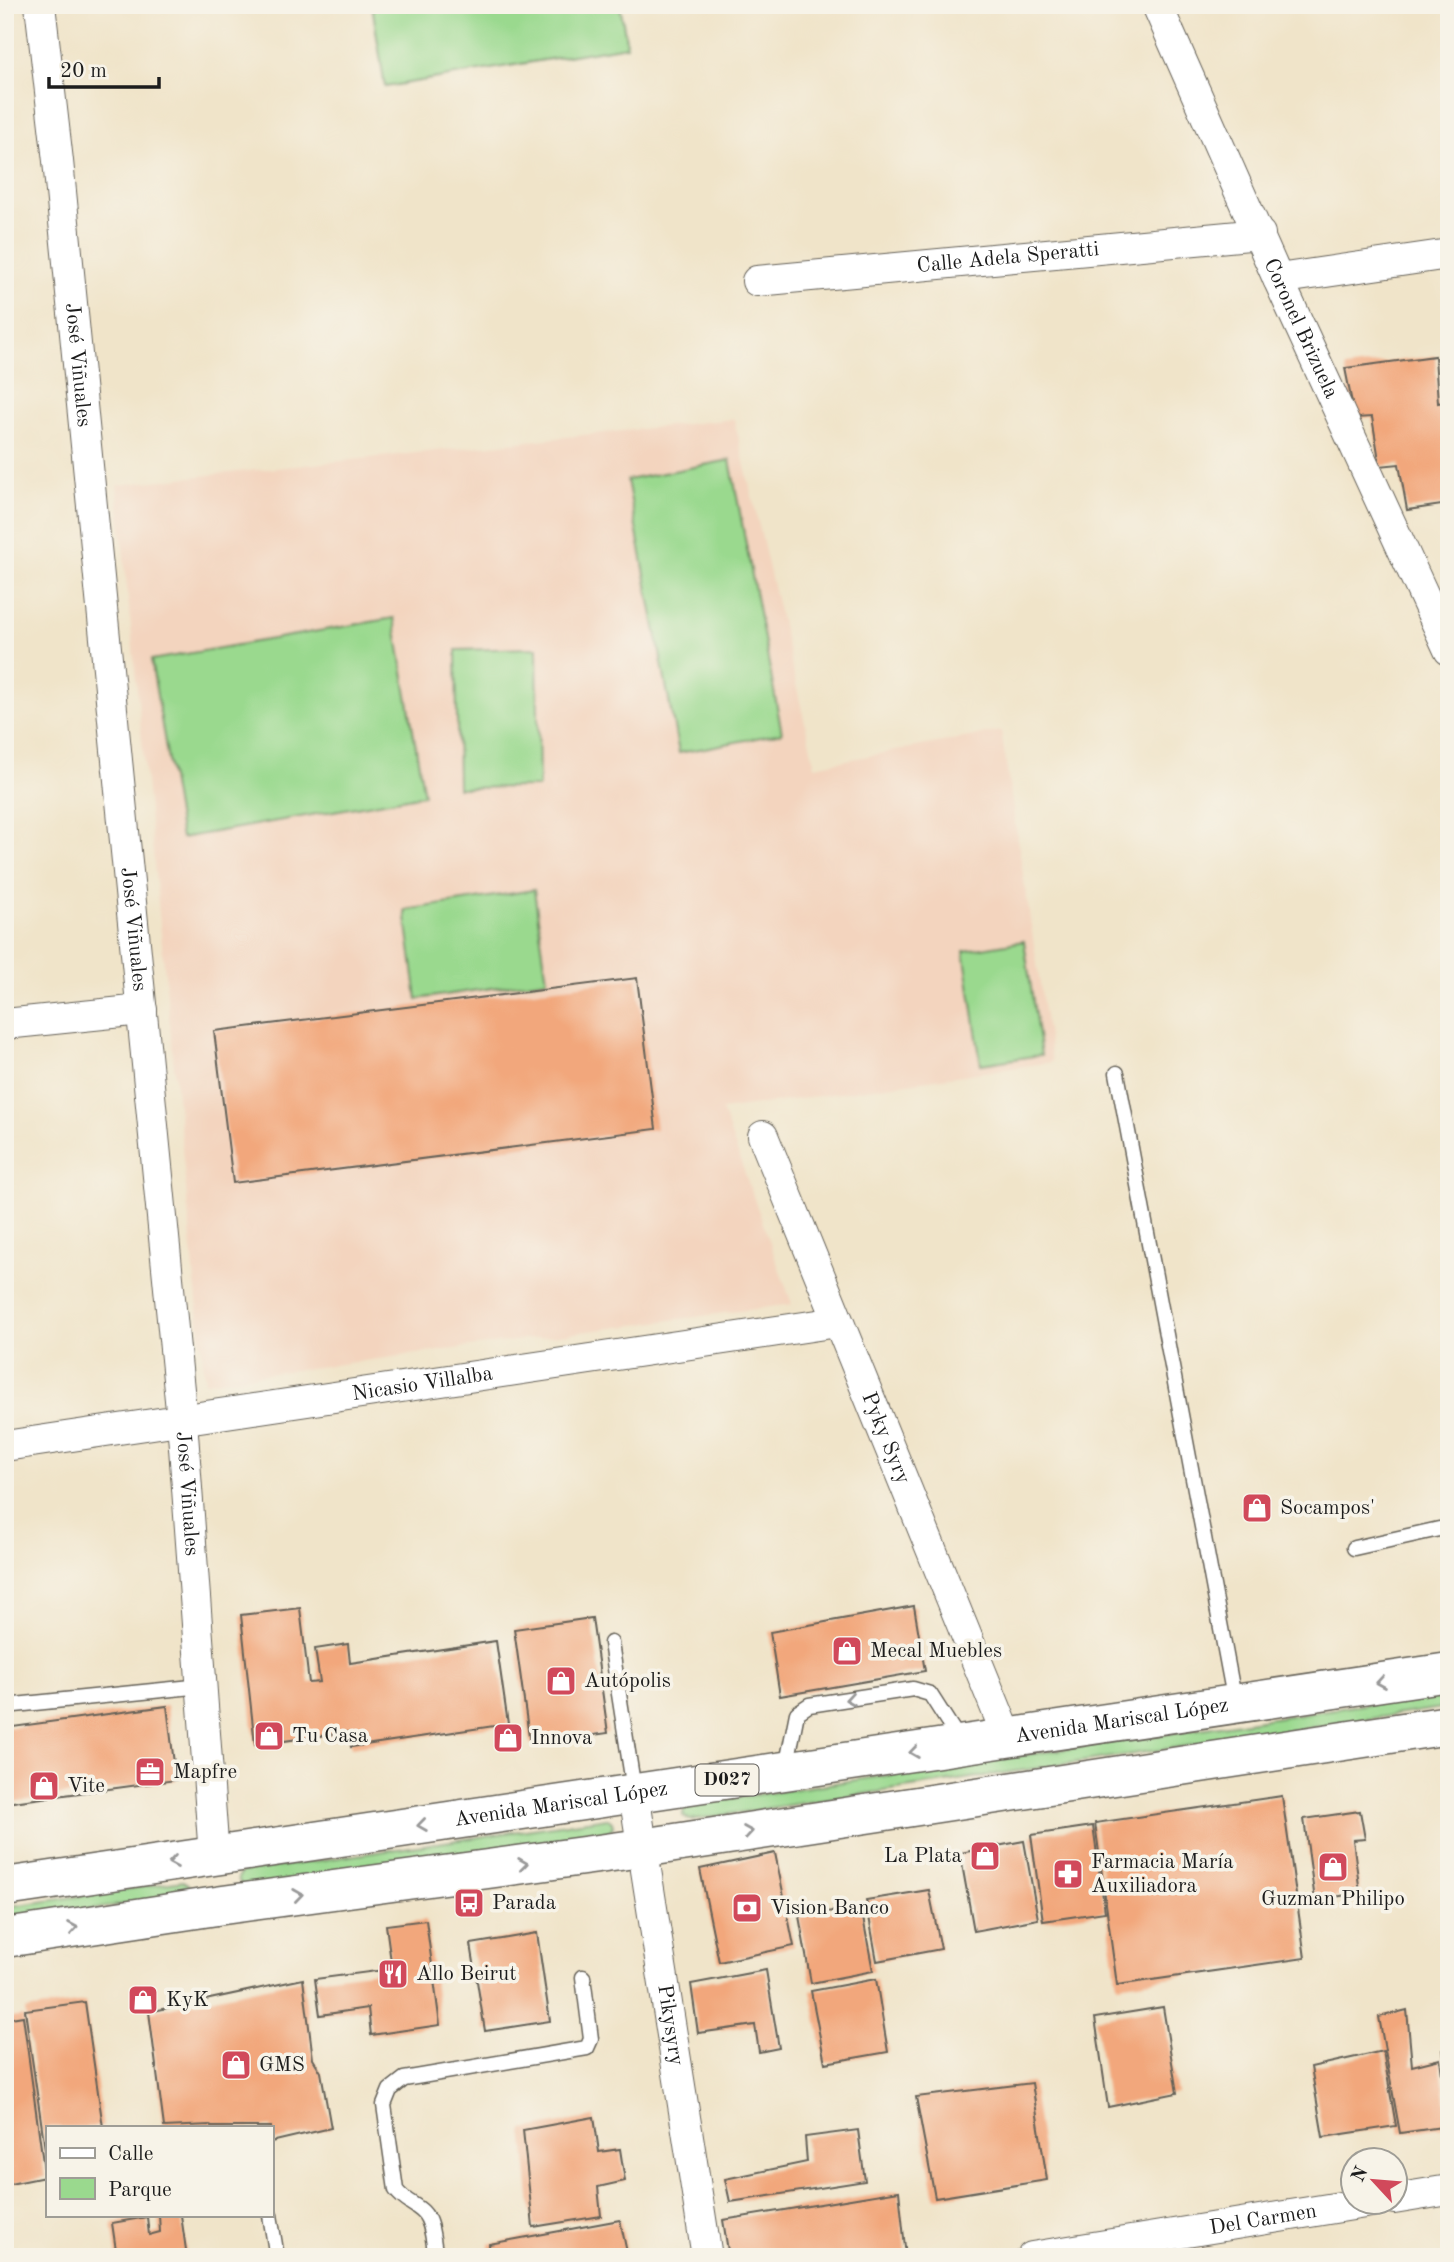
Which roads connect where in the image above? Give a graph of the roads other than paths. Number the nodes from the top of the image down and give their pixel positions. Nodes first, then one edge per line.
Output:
1 (40, 5) edge
2 (1157, 5) edge
3 (1260, 234) junction
4 (1449, 254) edge
5 (1278, 279) junction
6 (757, 281) dead end
7 (1449, 650) edge
8 (142, 1010) junction
9 (5, 1024) edge
10 (1117, 1073) dead end
11 (763, 1136) dead end
12 (838, 1322) junction
13 (182, 1420) junction
14 (5, 1446) edge
15 (1449, 1531) edge
16 (1354, 1548) dead end
17 (611, 1643) dead end
18 (1449, 1672) edge
19 (202, 1686) junction
20 (1236, 1704) junction
21 (5, 1706) edge
22 (1449, 1725) edge
23 (1008, 1738) junction
24 (963, 1745) junction
25 (785, 1771) junction
26 (634, 1794) junction
27 (642, 1848) junction
28 (215, 1856) junction
29 (5, 1887) edge
30 (5, 1938) edge
31 (583, 1977) dead end
32 (1449, 2190) edge
33 (1408, 2197) edge
34 (1338, 2208) edge
35 (270, 2216) edge
36 (277, 2257) edge
37 (436, 2257) edge
38 (706, 2257) edge
39 (1032, 2257) edge

1 - 8 street, José Viñuales
2 - 3 street, Coronel Brizuela
3 - 5 street, Coronel Brizuela
3 - 6 street, Calle Adela Speratti
4 - 5 street
5 - 7 street, Coronel Brizuela
8 - 9 street
8 - 13 street, José Viñuales
10 - 20 lane
11 - 12 street, Pyky Syry
12 - 13 street, Nicasio Villalba
12 - 23 street, Pyky Syry
13 - 14 street, Nicasio Villalba
13 - 19 street, José Viñuales
15 - 16 lane
17 - 26 lane
18 -> 20 highway, Avenida Mariscal López / D027
19 - 21 lane
19 - 28 street, José Viñuales
20 - 23 highway, Avenida Mariscal López / D027
27 -> 22 highway
23 - 24 highway, Avenida Mariscal López / D027
24 -> 25 highway, Avenida Mariscal López / D027
24 -> 25 lane
25 - 26 highway, Avenida Mariscal López / D027
26 - 27 street, Pikysyry
26 -> 28 highway, Avenida Mariscal López / D027
30 -> 27 highway
27 - 38 street, Pikysyry
28 -> 29 highway, Avenida Mariscal López / D027
31 - 37 lane
32 - 33 street
34 - 39 street, Del Carmen
35 - 36 lane

